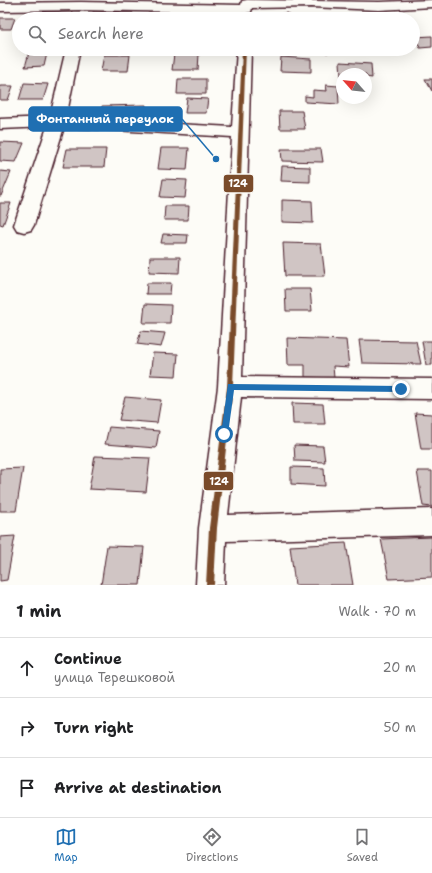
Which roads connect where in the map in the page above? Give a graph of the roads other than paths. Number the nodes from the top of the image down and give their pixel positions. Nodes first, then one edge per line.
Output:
1 (432, 3) edge
2 (0, 7) edge
3 (81, 8) edge
4 (246, 8) edge
5 (71, 56) edge
6 (244, 56) edge
7 (57, 122) junction
8 (0, 124) edge
9 (240, 132) junction
10 (24, 225) dead end
11 (230, 387) junction
12 (432, 389) edge
13 (432, 522) edge
14 (213, 528) junction
15 (210, 585) edge

1 - 4 street
2 - 3 street
3 - 4 street
5 - 7 street
6 - 9 street
7 - 8 street
7 - 9 street
7 - 10 street
9 - 11 street
11 - 12 street
11 - 14 street
13 - 14 street
14 - 15 street

